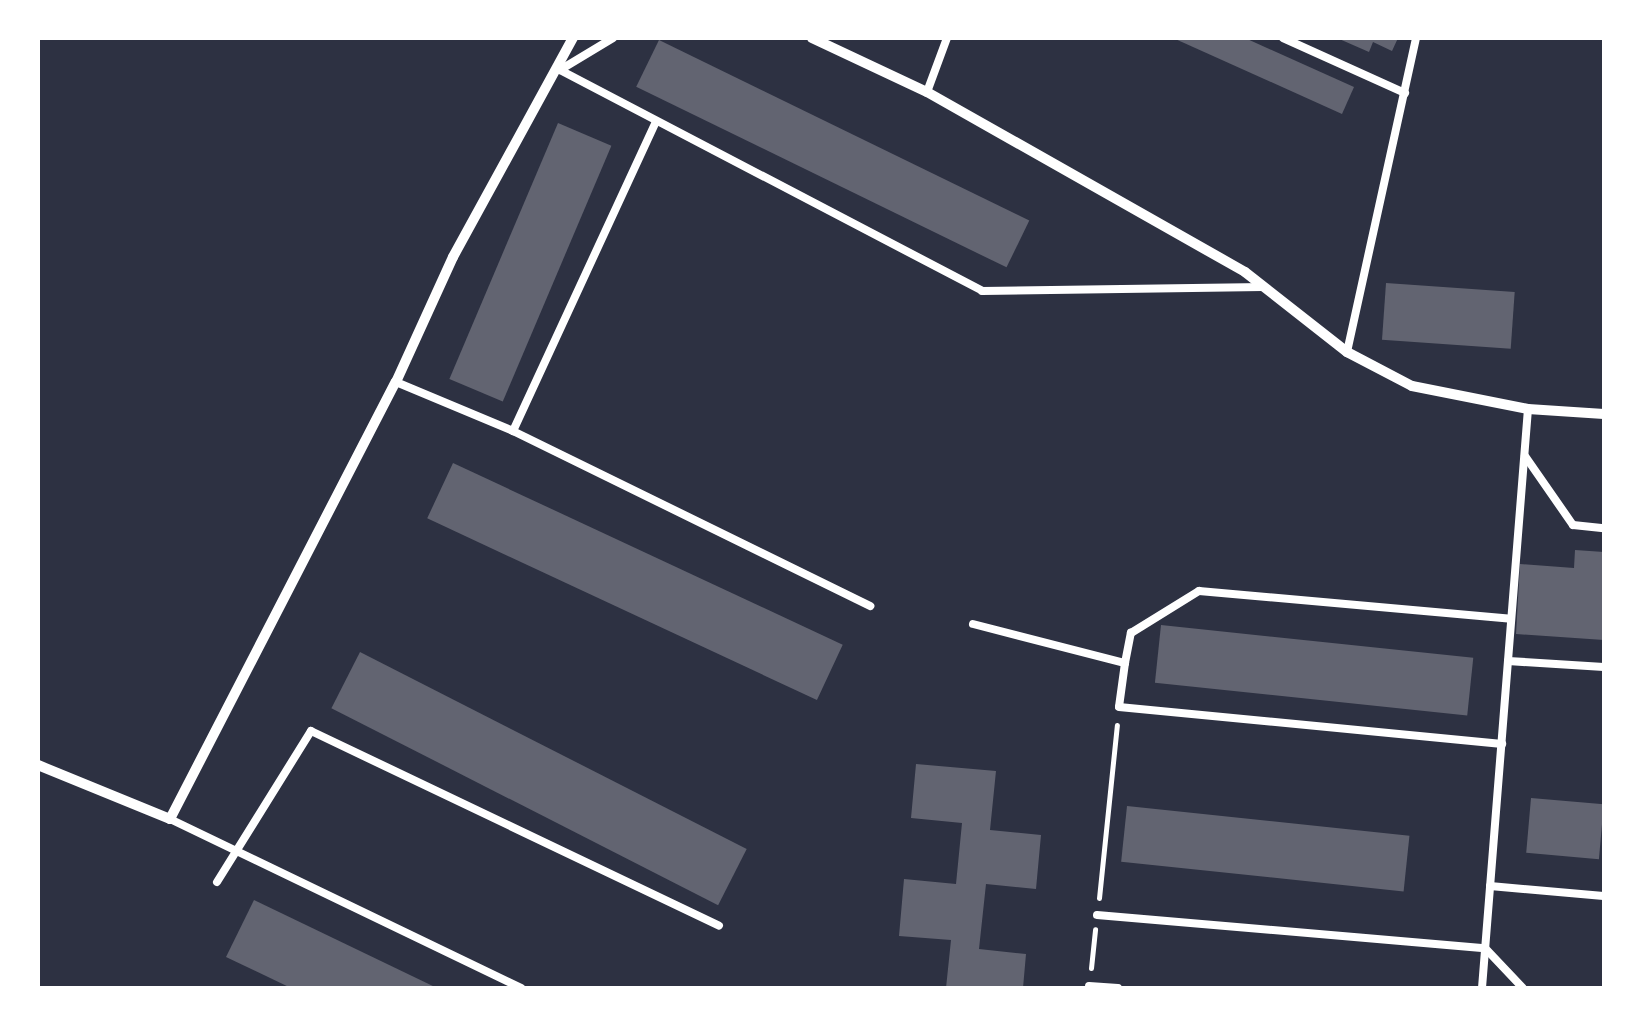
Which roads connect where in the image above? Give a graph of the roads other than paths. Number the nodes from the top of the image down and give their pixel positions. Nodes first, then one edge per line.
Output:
1 (573, 38) edge
2 (613, 38) edge
3 (812, 38) edge
4 (946, 38) edge
5 (1283, 38) edge
6 (1416, 38) edge
7 (560, 70) junction
8 (927, 92) junction
9 (1405, 93) junction
10 (656, 122) junction
11 (1268, 287) junction
12 (1347, 352) junction
13 (396, 382) junction
14 (1528, 409) junction
15 (1604, 414) edge
16 (513, 431) junction
17 (1524, 454) junction
18 (1604, 528) edge
19 (870, 606) dead end
20 (1511, 619) junction
21 (973, 624) dead end
22 (1508, 662) junction
23 (1125, 663) junction
24 (1604, 667) edge
25 (1502, 744) junction
26 (38, 765) edge
27 (170, 819) junction
28 (237, 850) junction
29 (217, 882) dead end
30 (1490, 886) junction
31 (1604, 896) edge
32 (1097, 915) road end
33 (719, 926) dead end
34 (1485, 948) junction
35 (1089, 986) edge
36 (522, 988) edge
37 (1118, 988) edge
38 (1482, 988) edge
39 (1523, 988) edge

1 - 7 street
2 - 7 lane
3 - 8 street
4 - 8 lane
5 - 9 lane
6 - 9 lane
7 - 10 lane
7 - 13 street
8 - 11 street
9 - 12 lane
10 - 11 lane
10 - 16 lane
11 - 12 street
12 - 14 street
13 - 16 lane
13 - 27 street
14 - 15 street
14 - 17 lane
16 - 19 lane
17 - 18 lane
17 - 20 lane
20 - 22 lane
20 - 23 lane
21 - 23 lane
22 - 24 lane
22 - 25 lane
23 - 25 lane
25 - 30 lane
26 - 27 street
27 - 28 lane
28 - 29 lane
28 - 33 lane
28 - 36 lane
30 - 31 lane
30 - 34 lane
32 - 34 lane
34 - 38 lane
34 - 39 lane
35 - 37 lane

